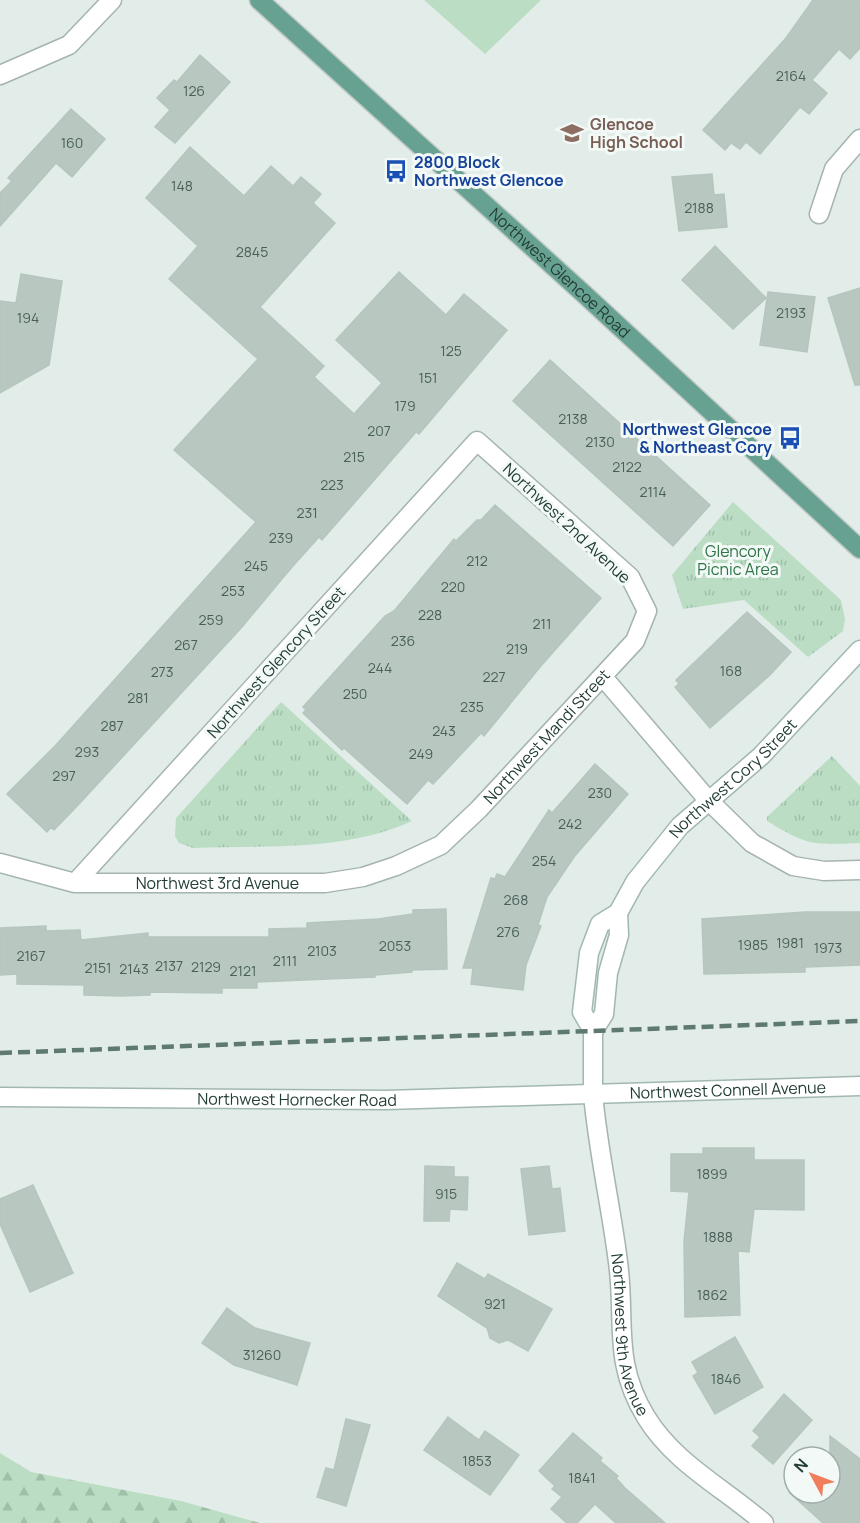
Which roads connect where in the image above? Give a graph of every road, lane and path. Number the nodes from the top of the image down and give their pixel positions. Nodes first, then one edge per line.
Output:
1 (112, 0) edge
2 (259, 0) edge
3 (0, 75) edge
4 (860, 139) edge
5 (819, 214) dead end
6 (477, 441) joint
7 (860, 549) edge
8 (647, 612) joint
9 (860, 651) edge
10 (603, 677) junction
11 (708, 800) junction
12 (432, 849) joint
13 (0, 863) edge
14 (860, 870) edge
15 (75, 883) junction
16 (860, 1086) edge
17 (593, 1094) junction
18 (0, 1096) edge
19 (764, 1523) edge

1 - 3 street
2 - 7 main road, Northwest Glencoe Road
4 - 5 street
6 - 8 street, Northwest 2nd Avenue
6 - 15 street, Northwest Glencory Street
8 - 10 street, Northwest Mandi Street
9 - 11 street, Northwest Cory Street
10 - 11 street
10 - 12 street, Northwest Mandi Street
11 - 14 street
11 - 17 street, Northwest Cory Street
12 - 15 street, Northwest 3rd Avenue
13 - 15 street, Northwest 3rd Avenue
16 - 17 street, Northwest Connell Avenue
17 - 18 street, Northwest Hornecker Road
17 - 19 street, Northwest 9th Avenue

